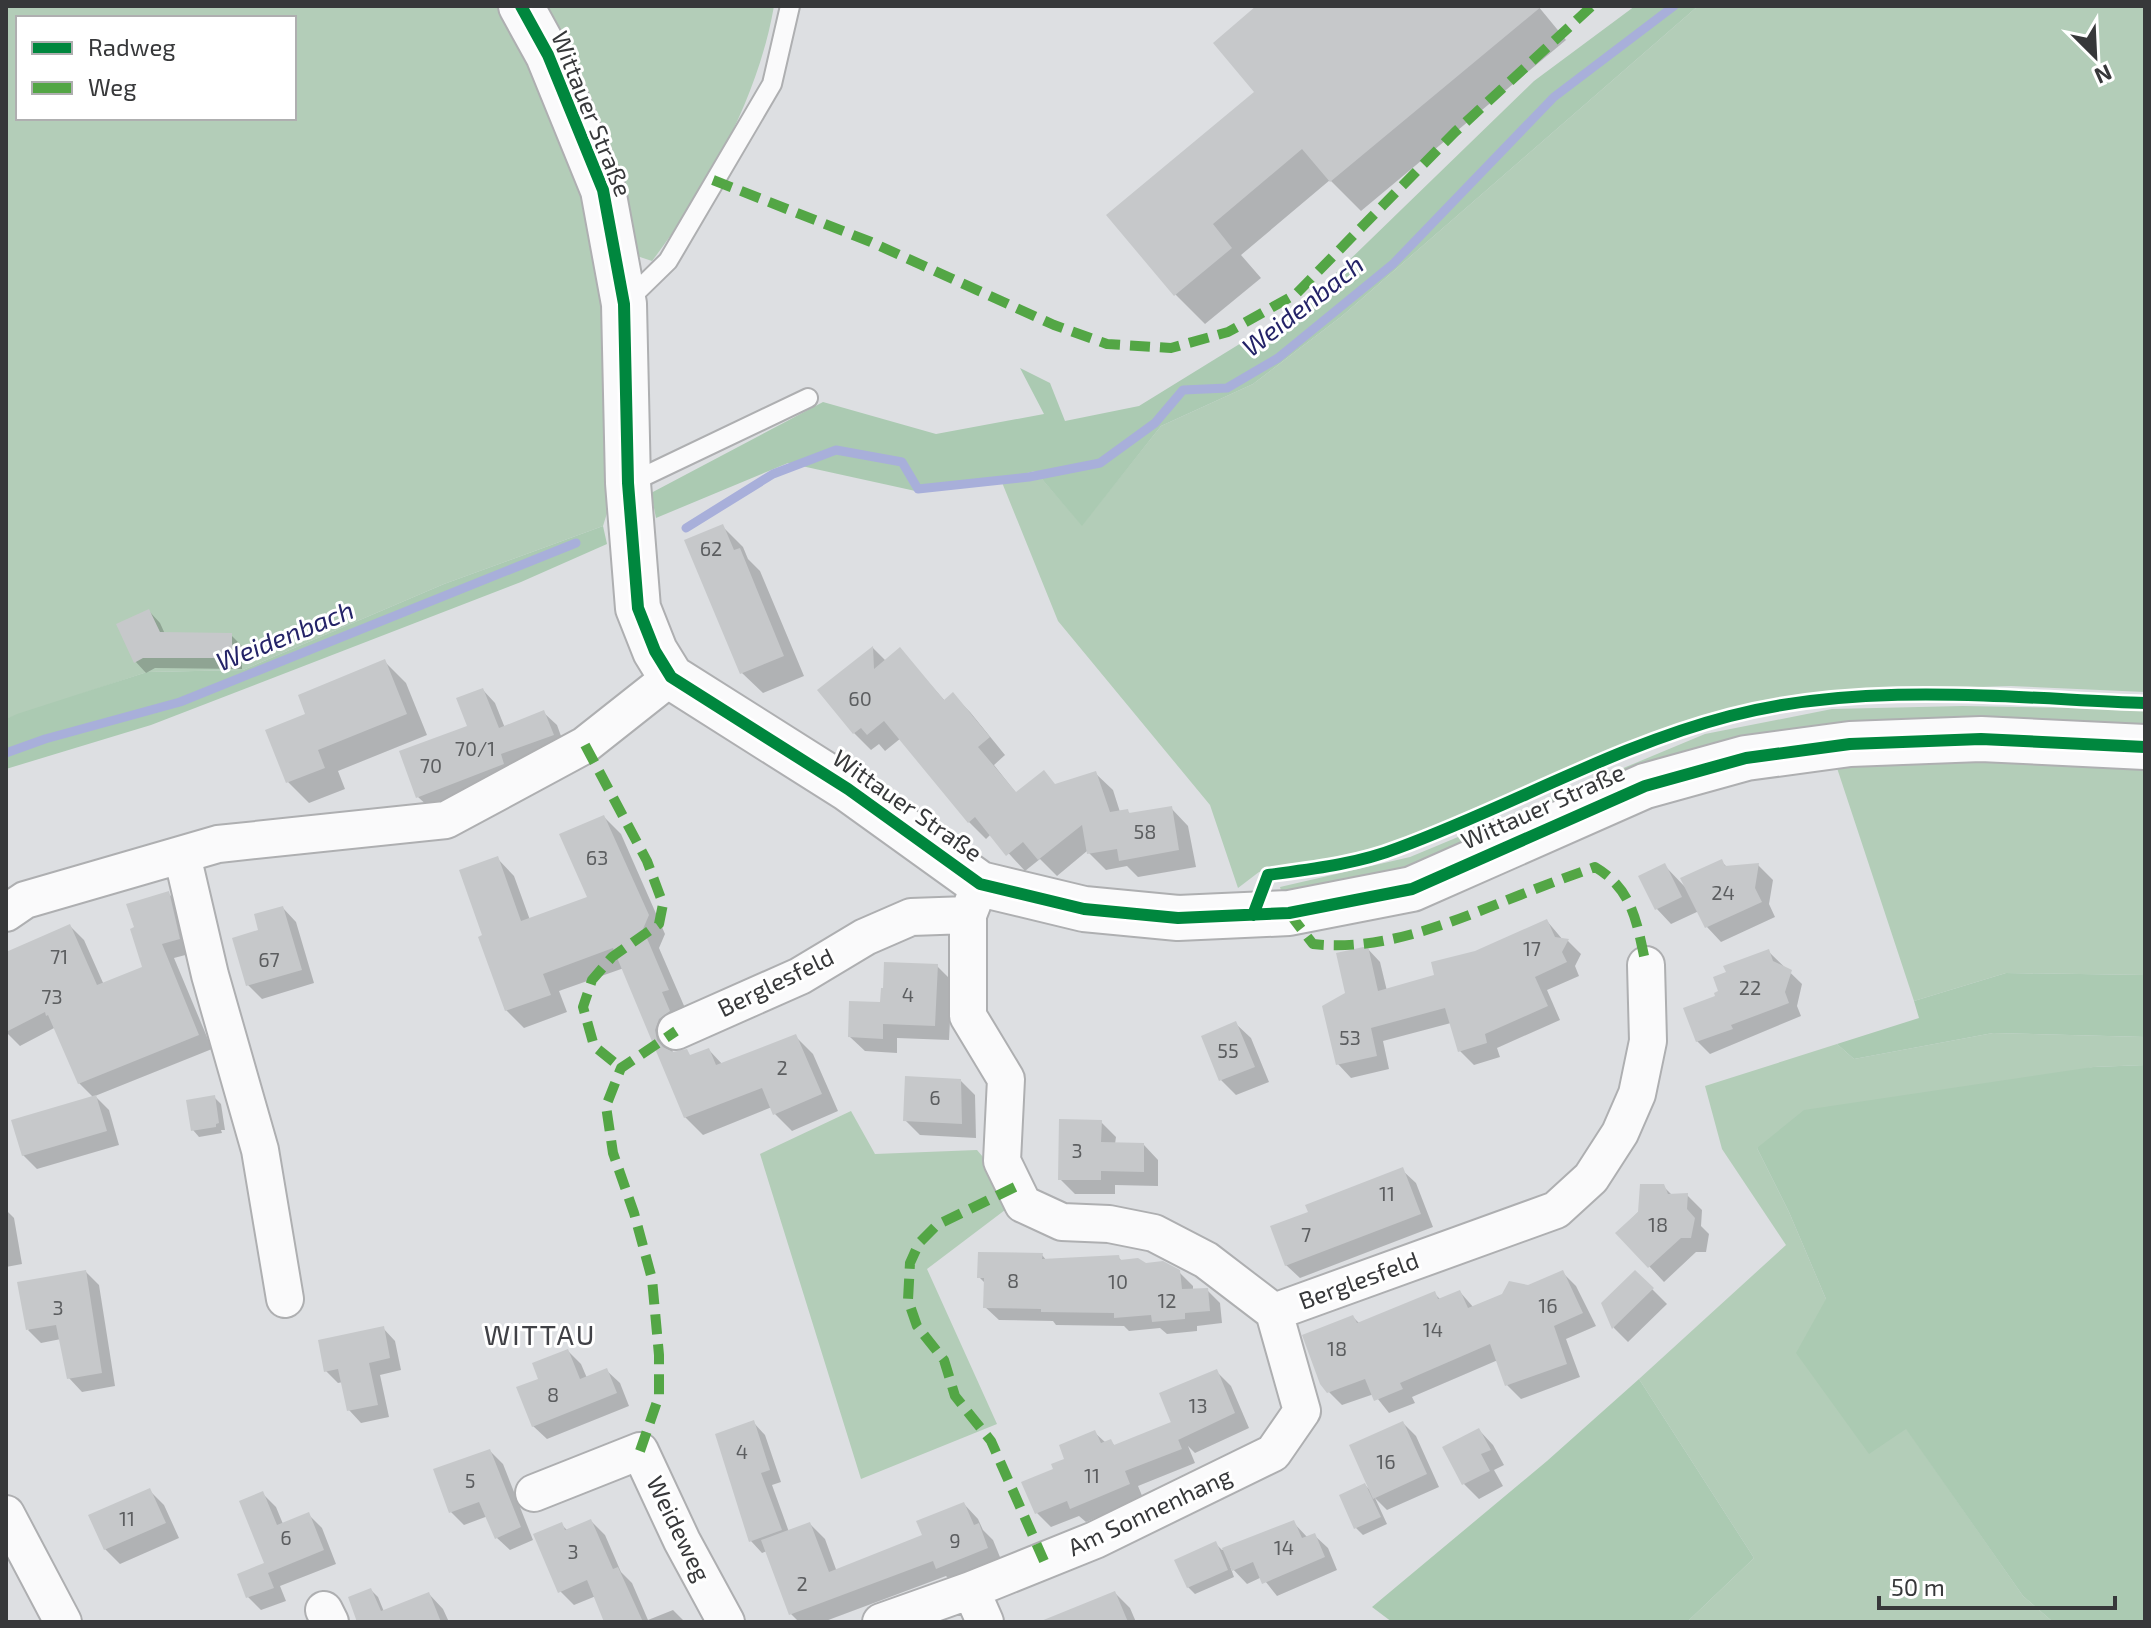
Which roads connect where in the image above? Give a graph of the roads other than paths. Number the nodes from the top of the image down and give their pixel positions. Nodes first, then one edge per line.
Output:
1 (521, 6) edge
2 (790, 6) edge
3 (624, 304) junction
4 (808, 398) dead end
5 (628, 483) junction
6 (671, 677) junction
7 (2145, 747) edge
8 (182, 855) junction
9 (974, 899) junction
10 (6, 913) edge
11 (1646, 965) dead end
12 (676, 1031) dead end
13 (285, 1299) dead end
14 (1274, 1312) junction
15 (534, 1493) dead end
16 (6, 1514) edge
17 (978, 1606) edge
18 (63, 1622) edge
19 (726, 1622) edge
20 (881, 1622) edge

1 - 3 street, Wittauer Straße
2 - 3 lane
3 - 5 street, Wittauer Straße
4 - 5 lane
5 - 6 street, Wittauer Straße
6 - 8 street
6 - 9 street, Wittauer Straße
7 - 9 street, Wittauer Straße
8 - 10 street
8 - 13 street
9 - 12 street, Berglesfeld
9 - 14 street, Berglesfeld
11 - 14 street, Berglesfeld
14 - 17 street, Am Sonnenhang
15 - 19 street, Weideweg
16 - 18 street
17 - 20 street, Am Sonnenhang

